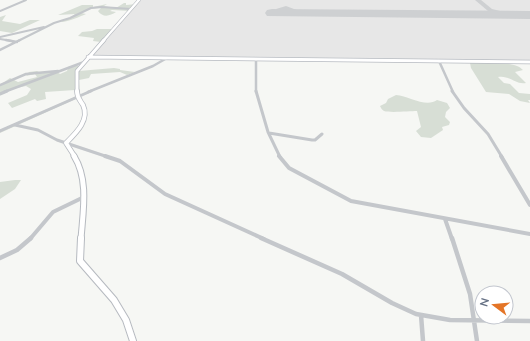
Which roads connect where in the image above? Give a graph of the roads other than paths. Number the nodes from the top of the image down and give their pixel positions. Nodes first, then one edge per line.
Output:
1 (26, 0) edge
2 (139, 0) edge
3 (131, 9) junction
4 (0, 11) edge
5 (47, 26) junction
6 (0, 38) edge
7 (18, 42) junction
8 (0, 50) edge
9 (88, 57) junction
10 (167, 58) junction
11 (256, 59) junction
12 (439, 61) junction
13 (84, 62) junction
14 (530, 62) edge
15 (61, 70) junction
16 (0, 85) edge
17 (0, 94) edge
18 (77, 97) junction
19 (15, 125) junction
20 (0, 131) edge
21 (269, 133) junction
22 (322, 134) dead end
23 (66, 143) junction
24 (84, 197) junction
25 (530, 205) edge
26 (445, 219) junction
27 (530, 234) edge
28 (0, 258) edge
29 (474, 313) edge
30 (421, 315) junction
31 (474, 321) edge
32 (514, 321) edge
33 (530, 321) edge
34 (476, 325) edge
35 (133, 341) edge
36 (423, 341) edge
37 (477, 341) edge

1 - 4 street
2 - 3 street
3 - 5 street
3 - 9 street
5 - 6 street
5 - 7 street
6 - 7 street
7 - 8 street
9 - 10 street
9 - 13 street
10 - 11 street
10 - 18 street
11 - 12 street
11 - 21 street
12 - 14 street
12 - 25 street
13 - 15 street
13 - 18 street
15 - 16 street
15 - 17 street
18 - 19 street
18 - 23 street
19 - 20 street
19 - 23 street
21 - 22 street
21 - 26 street
23 - 24 street
23 - 30 street
24 - 28 street
24 - 35 street
26 - 27 street
26 - 29 street
30 - 31 street
30 - 36 street
32 - 33 street
34 - 37 street

